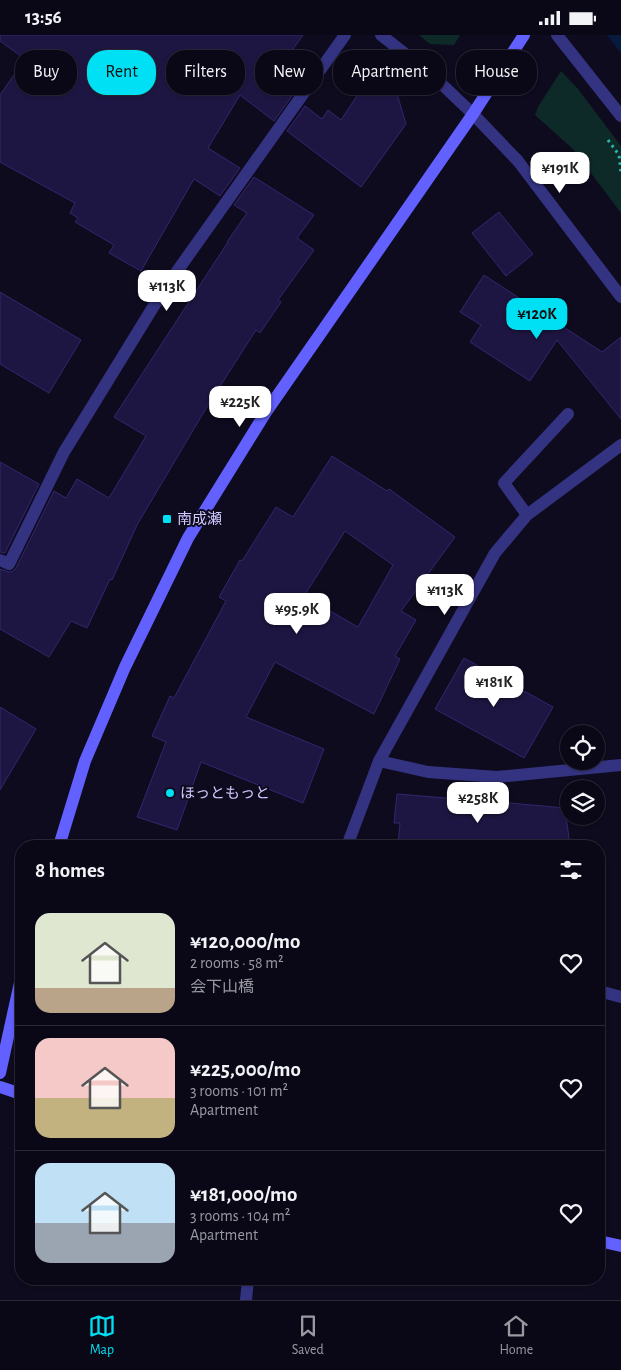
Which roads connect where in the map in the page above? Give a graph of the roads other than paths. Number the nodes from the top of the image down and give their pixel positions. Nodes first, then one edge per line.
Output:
1 (345, 35) edge
2 (381, 35) edge
3 (524, 35) edge
4 (557, 35) edge
5 (473, 114) junction
6 (621, 117) edge
7 (621, 297) edge
8 (568, 414) dead end
9 (621, 445) edge
10 (527, 515) junction
11 (0, 560) edge
12 (379, 761) junction
13 (621, 765) edge
14 (61, 840) edge
15 (350, 840) edge
16 (605, 993) edge
17 (621, 997) edge
18 (15, 1004) edge
19 (0, 1073) edge
20 (0, 1087) edge
21 (15, 1092) edge
22 (605, 1242) edge
23 (621, 1246) edge
24 (247, 1285) edge
25 (246, 1300) edge

1 - 11 street
2 - 5 street
3 - 5 street
4 - 6 street
5 - 7 street
5 - 14 street
8 - 10 street
9 - 10 street
10 - 12 street
12 - 13 street
12 - 15 street
16 - 17 street
18 - 19 street
20 - 21 street
22 - 23 street
24 - 25 street

